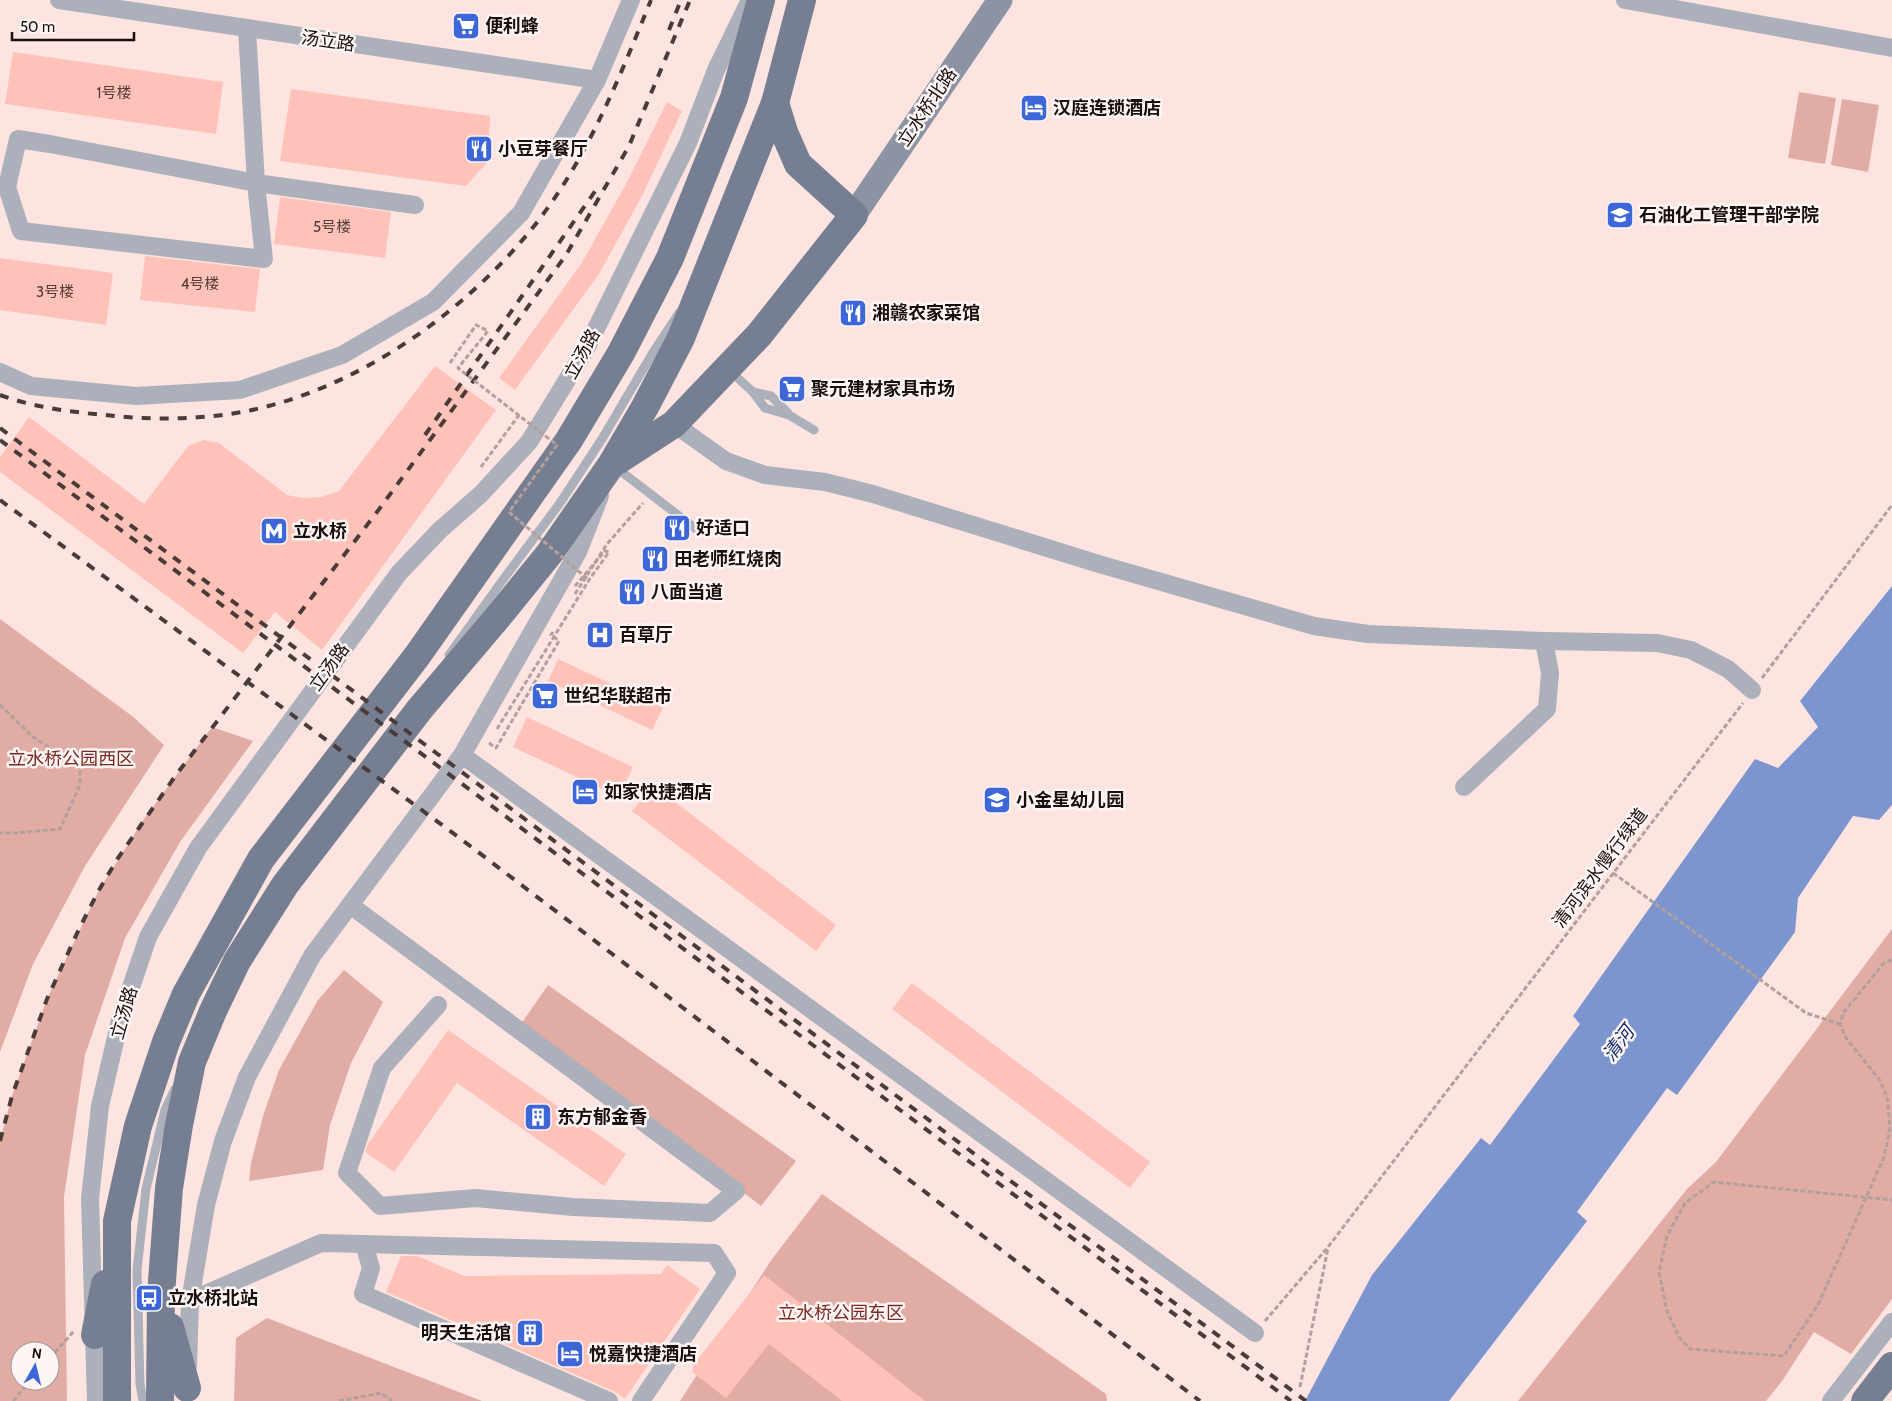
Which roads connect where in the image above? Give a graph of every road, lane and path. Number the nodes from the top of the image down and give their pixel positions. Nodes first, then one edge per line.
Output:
1 (59, 0) edge
2 (631, 0) edge
3 (750, 0) edge
4 (761, 0) edge
5 (802, 0) edge
6 (1000, 0) edge
7 (1625, 0) edge
8 (247, 29) junction
9 (1892, 48) edge
10 (597, 80) junction
11 (775, 103) junction
12 (256, 183) junction
13 (415, 205) dead end
14 (854, 215) junction
15 (707, 271) junction
16 (450, 363) dead end
17 (727, 369) junction
18 (0, 372) edge
19 (519, 415) junction
20 (674, 424) junction
21 (814, 430) dead end
22 (612, 465) junction
23 (481, 467) dead end
24 (646, 499) dead end
25 (1892, 505) edge
26 (700, 532) dead end
27 (589, 580) junction
28 (575, 586) dead end
29 (1544, 641) junction
30 (1752, 690) junction
31 (0, 705) edge
32 (419, 710) junction
33 (497, 729) dead end
34 (489, 743) dead end
35 (462, 755) junction
36 (1464, 787) dead end
37 (0, 833) edge
38 (1613, 873) junction
39 (350, 905) junction
40 (1892, 960) edge
41 (438, 1005) dead end
42 (1840, 1024) junction
43 (192, 1062) junction
44 (1866, 1197) junction
45 (1892, 1200) edge
46 (117, 1221) junction
47 (364, 1244) junction
48 (1328, 1247) junction
49 (161, 1294) junction
50 (190, 1301) junction
51 (1892, 1322) edge
52 (1255, 1333) joint
53 (95, 1334) junction
54 (1892, 1366) edge
55 (1300, 1387) dead end
56 (22, 1391) edge
57 (187, 1395) edge
58 (121, 1397) edge
59 (13, 1401) edge
60 (96, 1401) edge
61 (142, 1401) edge
62 (160, 1401) edge
63 (339, 1401) edge
64 (392, 1401) edge
65 (609, 1401) edge
66 (641, 1401) edge
67 (1831, 1401) edge
68 (1865, 1401) edge

1 - 8 street, 汤立路
2 - 10 street
3 - 53 street, 立汤路
4 - 46 main road, 立汤路
5 - 11 main road
6 - 14 street, 立水桥北路
7 - 9 street
8 - 10 street, 汤立路
8 - 12 street
10 - 18 street
11 - 14 main road
11 - 15 main road
12 - 12 street
12 - 13 street
14 - 17 main road
15 - 22 main road
15 - 32 lane
16 - 19 path, bridge
17 - 20 main road
17 - 21 lane
19 - 23 path
19 - 27 path, bridge
20 - 22 main road
20 - 29 street
22 - 26 lane
22 - 32 main road
22 - 35 street
24 - 34 path
25 - 30 path, 清河滨水慢行绿道
27 - 28 path, bridge
27 - 33 path, bridge
29 - 30 street
29 - 36 street
30 - 38 path, 清河滨水慢行绿道
31 - 37 path
32 - 43 main road
35 - 39 street
35 - 52 street
38 - 42 path
38 - 48 path, 清河滨水慢行绿道
39 - 41 street
39 - 50 street
40 - 42 path
42 - 44 path
43 - 49 main road
43 - 61 lane
44 - 44 path
44 - 45 path
46 - 53 main road
46 - 58 main road, 立汤路
47 - 50 street
47 - 65 street
47 - 66 street
48 - 52 path, 清河滨水慢行绿道
48 - 55 path, 清河滨水慢行绿道
49 - 57 main road
49 - 62 main road
50 - 57 street
51 - 67 street
53 - 60 street, 立汤路
54 - 68 main road
56 - 59 path
63 - 64 path

